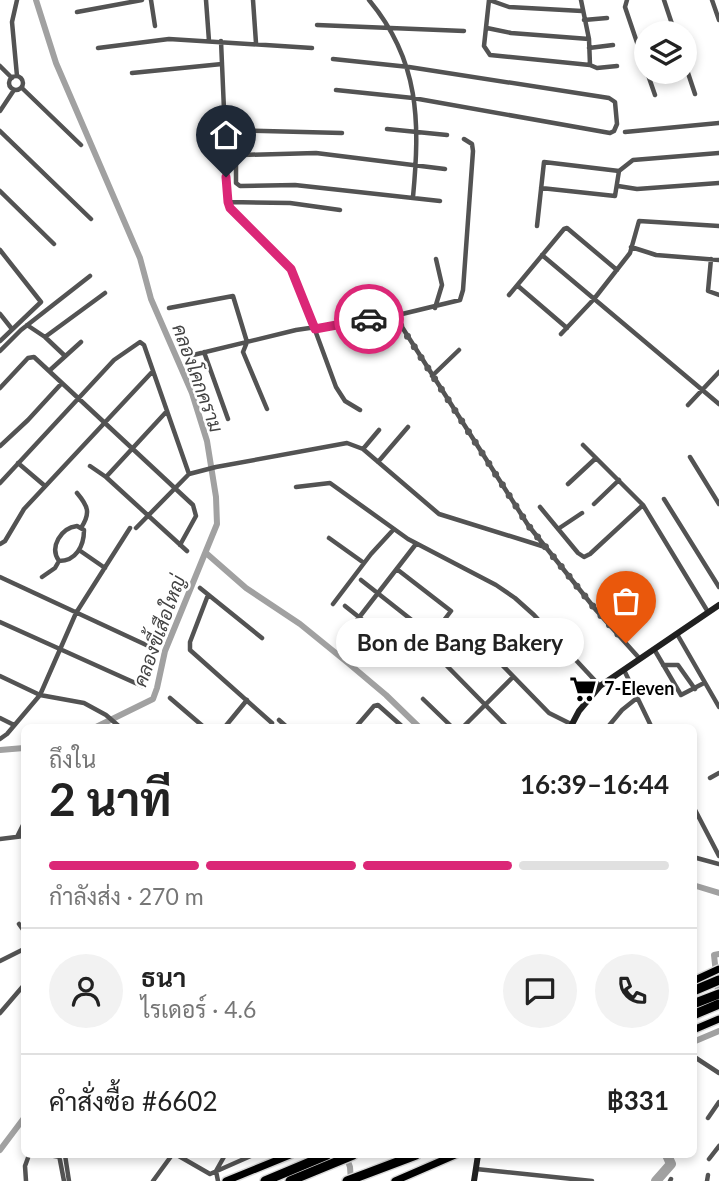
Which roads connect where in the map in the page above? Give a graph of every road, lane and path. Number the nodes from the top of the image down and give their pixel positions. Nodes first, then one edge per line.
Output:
1 (17, 0) edge
2 (142, 0) edge
3 (151, 0) edge
4 (206, 0) edge
5 (253, 0) edge
6 (369, 0) edge
7 (489, 0) edge
8 (581, 0) edge
9 (627, 0) edge
10 (664, 0) edge
11 (712, 0) edge
12 (108, 3) edge
13 (582, 11) junction
14 (77, 12) dead end
15 (607, 18) dead end
16 (584, 20) junction
17 (719, 20) edge
18 (671, 21) edge
19 (317, 25) dead end
20 (155, 26) dead end
21 (390, 28) junction
22 (487, 29) junction
23 (464, 31) dead end
24 (634, 34) edge
25 (589, 39) junction
26 (209, 41) junction
27 (221, 41) junction
28 (256, 43) junction
29 (612, 45) dead end
30 (98, 48) dead end
31 (312, 48) dead end
32 (589, 48) junction
33 (332, 59) dead end
34 (407, 63) junction
35 (222, 64) junction
36 (590, 65) junction
37 (0, 66) edge
38 (617, 66) dead end
39 (132, 73) dead end
40 (15, 77) junction
41 (651, 84) edge
42 (692, 84) edge
43 (22, 89) junction
44 (14, 90) junction
45 (336, 90) dead end
46 (695, 94) dead end
47 (655, 95) dead end
48 (413, 98) junction
49 (0, 111) edge
50 (719, 123) edge
51 (225, 130) junction
52 (387, 130) dead end
53 (0, 131) edge
54 (418, 132) junction
55 (625, 132) dead end
56 (342, 134) dead end
57 (447, 135) dead end
58 (464, 139) dead end
59 (81, 145) dead end
60 (719, 153) edge
61 (416, 165) junction
62 (445, 169) dead end
63 (619, 171) junction
64 (719, 183) edge
65 (618, 186) junction
66 (541, 188) junction
67 (0, 191) edge
68 (413, 197) junction
69 (440, 201) dead end
70 (228, 202) junction
71 (340, 210) dead end
72 (91, 219) dead end
73 (537, 226) dead end
74 (719, 226) edge
75 (54, 244) dead end
76 (631, 247) junction
77 (0, 250) edge
78 (542, 255) junction
79 (436, 259) dead end
80 (711, 259) junction
81 (719, 260) edge
82 (617, 270) junction
83 (90, 276) dead end
84 (518, 286) junction
85 (105, 293) dead end
86 (509, 295) dead end
87 (719, 295) edge
88 (594, 299) junction
89 (169, 308) dead end
90 (435, 308) junction
91 (0, 314) edge
92 (394, 315) junction
93 (27, 325) junction
94 (567, 328) junction
95 (315, 329) junction
96 (12, 330) junction
97 (561, 334) dead end
98 (45, 337) junction
99 (0, 341) edge
100 (80, 342) dead end
101 (247, 342) junction
102 (460, 350) dead end
103 (0, 351) edge
104 (204, 352) junction
105 (64, 355) junction
106 (189, 356) dead end
107 (49, 371) junction
108 (153, 371) junction
109 (718, 374) edge
110 (432, 376) junction
111 (61, 384) junction
112 (0, 388) edge
113 (702, 390) junction
114 (78, 398) junction
115 (719, 404) edge
116 (688, 405) dead end
117 (267, 409) dead end
118 (360, 410) dead end
119 (167, 411) junction
120 (228, 419) dead end
121 (105, 422) junction
122 (408, 427) dead end
123 (379, 430) dead end
124 (583, 445) dead end
125 (0, 446) edge
126 (130, 449) junction
127 (363, 449) junction
128 (690, 457) dead end
129 (596, 458) junction
130 (377, 462) junction
131 (18, 463) junction
132 (90, 466) dead end
133 (189, 474) junction
134 (106, 477) junction
135 (619, 480) junction
136 (0, 483) edge
137 (568, 484) dead end
138 (45, 486) junction
139 (296, 487) dead end
140 (174, 488) junction
141 (77, 493) dead end
142 (664, 499) dead end
143 (594, 504) dead end
144 (719, 504) edge
145 (643, 505) junction
146 (540, 507) dead end
147 (582, 513) dead end
148 (148, 516) junction
149 (81, 528) junction
150 (394, 529) junction
151 (558, 529) junction
152 (329, 538) dead end
153 (0, 544) edge
154 (416, 544) junction
155 (180, 545) junction
156 (545, 547) junction
157 (79, 550) junction
158 (187, 551) dead end
159 (59, 561) junction
160 (364, 563) junction
161 (105, 568) junction
162 (398, 570) junction
163 (0, 577) edge
164 (42, 577) dead end
165 (361, 580) dead end
166 (719, 587) edge
167 (200, 588) dead end
168 (208, 594) junction
169 (379, 594) junction
170 (333, 604) dead end
171 (719, 605) edge
172 (345, 606) dead end
173 (708, 612) junction
174 (76, 613) junction
175 (359, 618) junction
176 (0, 622) edge
177 (677, 634) junction
178 (432, 636) junction
179 (262, 638) dead end
180 (390, 641) dead end
181 (654, 649) junction
182 (61, 650) junction
183 (157, 650) dead end
184 (418, 653) dead end
185 (376, 658) dead end
186 (640, 659) junction
187 (663, 665) junction
188 (624, 670) junction
189 (0, 676) edge
190 (513, 677) junction
191 (704, 682) junction
192 (142, 686) dead end
193 (600, 686) junction
194 (695, 689) junction
195 (40, 695) junction
196 (170, 698) dead end
197 (637, 698) junction
198 (424, 699) dead end
199 (247, 700) junction
200 (485, 705) junction
201 (719, 707) edge
202 (0, 718) edge
203 (279, 720) dead end
204 (272, 723) dead end
205 (116, 724) edge
206 (200, 724) edge
207 (227, 724) edge
208 (284, 724) edge
209 (358, 724) edge
210 (399, 724) edge
211 (449, 724) edge
212 (466, 724) edge
213 (504, 724) edge
214 (568, 724) edge
215 (572, 724) edge
216 (612, 724) edge
217 (650, 724) edge
218 (15, 725) junction
219 (0, 739) edge
220 (719, 773) edge
221 (710, 778) dead end
222 (697, 814) edge
223 (21, 830) edge
224 (21, 836) edge
225 (18, 837) junction
226 (0, 839) edge
227 (719, 856) edge
228 (697, 857) edge
229 (719, 864) edge
230 (19, 924) dead end
231 (21, 927) edge
232 (21, 951) edge
233 (1, 960) edge
234 (718, 973) edge
235 (697, 980) edge
236 (697, 987) edge
237 (21, 988) edge
238 (719, 994) edge
239 (697, 1002) edge
240 (719, 1004) edge
241 (0, 1013) edge
242 (697, 1013) edge
243 (718, 1020) edge
244 (697, 1027) edge
245 (697, 1059) edge
246 (719, 1073) edge
247 (719, 1102) edge
248 (708, 1118) dead end
249 (719, 1146) edge
250 (28, 1158) edge
251 (62, 1158) edge
252 (63, 1158) edge
253 (172, 1158) edge
254 (179, 1158) edge
255 (223, 1158) edge
256 (245, 1158) edge
257 (283, 1158) edge
258 (320, 1158) edge
259 (346, 1158) edge
260 (408, 1158) edge
261 (448, 1158) edge
262 (478, 1158) edge
263 (709, 1160) dead end
264 (476, 1169) junction
265 (216, 1171) junction
266 (350, 1180) edge
267 (26, 1181) edge
268 (64, 1181) edge
269 (69, 1181) edge
270 (153, 1181) edge
271 (218, 1181) edge
272 (226, 1181) edge
273 (265, 1181) edge
274 (290, 1181) edge
275 (395, 1181) edge
276 (474, 1181) edge
277 (592, 1181) edge

1 - 40 street
2 - 12 street
3 - 20 street
4 - 26 street
5 - 28 street
6 - 21 street
7 - 13 street
7 - 22 street
8 - 13 street
9 - 24 street
10 - 18 street
11 - 17 street
12 - 14 street
13 - 16 street
15 - 16 street
16 - 25 street
19 - 21 street
21 - 23 street
21 - 34 street
22 - 25 street
22 - 36 street
25 - 32 street
26 - 27 street
26 - 30 street
27 - 28 street
27 - 35 street
28 - 31 street
29 - 32 street
32 - 36 street
33 - 34 street
34 - 48 street
34 - 48 street
35 - 39 street
35 - 51 street
36 - 38 street
37 - 40 street
40 - 43 street
40 - 44 street
41 - 47 street
42 - 46 street
43 - 44 street
43 - 59 street
44 - 49 street
45 - 48 street
48 - 54 street
50 - 55 street
51 - 56 street
51 - 70 street
52 - 54 street
53 - 72 street
54 - 57 street
54 - 61 street
58 - 90 street
60 - 63 street
61 - 62 street
61 - 68 street
61 - 68 street
63 - 65 street
63 - 66 street
64 - 65 street
65 - 66 street
66 - 73 street
67 - 75 street
68 - 69 street
70 - 71 street
70 - 95 street
74 - 76 street
76 - 80 street
76 - 82 street
77 - 96 street
78 - 82 street
78 - 84 street
78 - 88 street
79 - 90 street
80 - 81 street
80 - 87 street
82 - 88 street
83 - 93 street
84 - 86 street
84 - 94 street
85 - 98 street
88 - 94 street
88 - 113 street
89 - 101 street
90 - 92 street
91 - 96 street
92 - 95 street
92 - 110 street
93 - 98 street
93 - 103 street
94 - 97 street
95 - 101 street
95 - 118 street
96 - 99 street
98 - 105 street
100 - 105 street
101 - 104 street
101 - 117 street
102 - 110 street
104 - 106 street
104 - 120 street
105 - 107 street
107 - 111 street
107 - 112 street
108 - 114 street
108 - 119 street
108 - 121 street
109 - 113 street
110 - 156 street
111 - 114 street
111 - 125 street
113 - 115 street
113 - 116 street
114 - 121 street
114 - 131 street
119 - 126 street
119 - 133 street
121 - 126 street
121 - 138 street
122 - 130 street
123 - 127 street
124 - 129 street
126 - 134 street
126 - 140 street
127 - 130 street
127 - 133 street
128 - 144 street
129 - 135 street
129 - 137 street
130 - 156 street
131 - 136 street
131 - 138 street
132 - 134 street
133 - 140 street
134 - 148 street
135 - 143 street
135 - 145 street
138 - 153 street
139 - 150 street
140 - 148 street
140 - 155 street
141 - 149 street
142 - 166 street
145 - 151 street
145 - 173 street
146 - 151 street
147 - 151 street
148 - 155 street
148 - 161 street
149 - 157 street
149 - 159 street
150 - 154 street
150 - 160 street
152 - 160 street
154 - 162 street
154 - 193 street
155 - 158 street
156 - 186 street
157 - 159 street
157 - 161 street
159 - 164 street
160 - 170 street
161 - 174 street
162 - 169 street
162 - 178 street
163 - 174 street
165 - 169 street
167 - 168 street
168 - 179 street
168 - 199 street
169 - 175 street
169 - 178 street
171 - 173 street
172 - 175 street
173 - 177 street
174 - 182 street
174 - 183 street
175 - 180 street
175 - 185 street
176 - 182 street
177 - 181 street
177 - 191 street
178 - 184 street
181 - 186 street
181 - 187 street
182 - 192 street
182 - 195 street
186 - 188 street
187 - 194 street
187 - 194 street
188 - 193 street
188 - 197 street
189 - 195 street
190 - 200 street
190 - 200 street
190 - 214 street
191 - 194 street
191 - 201 street
193 - 215 street
195 - 205 street
195 - 218 street
196 - 206 street
197 - 216 street
197 - 217 street
198 - 211 street
199 - 204 street
199 - 207 street
200 - 212 street
200 - 213 street
202 - 218 street
203 - 208 street
209 - 210 street
218 - 219 street
220 - 221 street
222 - 227 street
223 - 225 street
224 - 225 street
225 - 226 street
228 - 229 street
230 - 231 street
232 - 233 street
234 - 235 main road
234 - 236 highway
237 - 241 street
238 - 239 highway
240 - 242 highway
243 - 244 main road
245 - 246 street
247 - 248 street
249 - 263 street
250 - 267 street
251 - 268 street
252 - 269 street
253 - 270 street
254 - 265 street
255 - 265 street
256 - 265 street
257 - 272 main road
258 - 273 highway
259 - 274 highway
260 - 266 highway
261 - 275 main road
262 - 264 street
264 - 276 street
264 - 277 street
265 - 271 street

